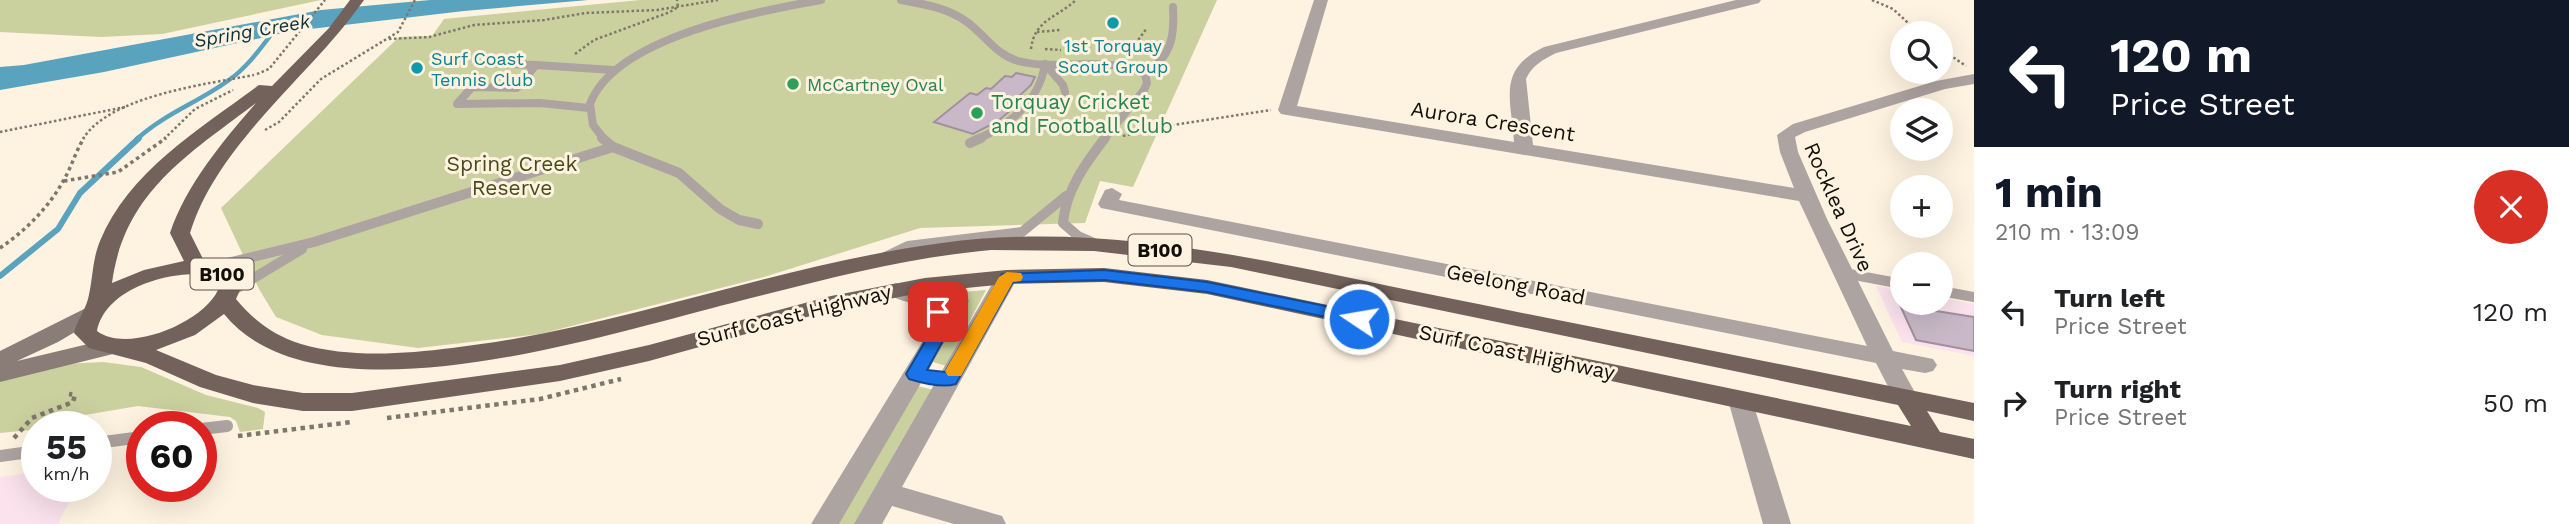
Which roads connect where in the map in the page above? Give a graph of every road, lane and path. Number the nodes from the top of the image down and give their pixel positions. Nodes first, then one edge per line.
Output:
1 (325, 0) edge
2 (357, 0) edge
3 (415, 0) edge
4 (677, 0) edge
5 (718, 0) edge
6 (821, 0) edge
7 (901, 0) edge
8 (1076, 0) edge
9 (1321, 0) edge
10 (1761, 0) edge
11 (1872, 0) edge
12 (1749, 2) edge
13 (939, 3) edge
14 (678, 7) junction
15 (1173, 7) dead end
16 (1906, 21) edge
17 (1147, 28) dead end
18 (1060, 30) dead end
19 (1037, 32) junction
20 (389, 39) junction
21 (1090, 49) dead end
22 (1121, 53) dead end
23 (573, 56) dead end
24 (1953, 59) edge
25 (302, 62) junction
26 (486, 63) dead end
27 (1045, 64) junction
28 (536, 65) junction
29 (613, 70) junction
30 (1970, 73) edge
31 (1145, 74) junction
32 (254, 75) junction
33 (1065, 92) dead end
34 (136, 105) junction
35 (589, 108) junction
36 (1287, 110) junction
37 (0, 132) edge
38 (238, 135) junction
39 (1105, 140) junction
40 (970, 143) dead end
41 (613, 147) junction
42 (1524, 149) junction
43 (64, 181) junction
44 (1069, 192) junction
45 (1806, 196) junction
46 (1108, 204) dead end
47 (758, 224) dead end
48 (314, 242) junction
49 (1097, 245) junction
50 (0, 248) edge
51 (883, 259) junction
52 (202, 268) junction
53 (1844, 274) junction
54 (1007, 277) junction
55 (1890, 282) edge
56 (896, 290) junction
57 (1953, 294) edge
58 (226, 297) junction
59 (1974, 298) edge
60 (95, 308) junction
61 (112, 347) junction
62 (1883, 357) junction
63 (0, 360) edge
64 (1728, 362) junction
65 (1925, 365) dead end
66 (0, 374) edge
67 (915, 374) junction
68 (950, 379) junction
69 (69, 394) dead end
70 (1906, 398) junction
71 (1740, 400) junction
72 (1974, 412) edge
73 (227, 426) dead end
74 (217, 427) edge
75 (1932, 440) junction
76 (1974, 449) edge
77 (21, 453) edge
78 (1, 456) edge
79 (885, 494) junction
80 (825, 524) edge
81 (868, 524) edge
82 (992, 524) edge
83 (1777, 524) edge

1 - 32 path
2 - 25 main road, B100
3 - 20 path
4 - 14 path
5 - 14 path
6 - 29 lane
7 - 13 lane
8 - 19 path
9 - 36 street
10 - 12 street
11 - 16 path
12 - 42 street
13 - 27 lane
14 - 20 path
14 - 23 path
15 - 31 lane
17 - 22 path
18 - 19 path
19 - 21 path
20 - 38 path
24 - 30 path
25 - 38 main road, B100
25 - 60 main road, B100
26 - 28 lane
27 - 31 lane
27 - 33 lane
27 - 40 lane
28 - 29 lane
28 - 35 lane
29 - 35 lane
30 - 45 street, Rocklea Drive
31 - 39 lane
32 - 34 path
32 - 43 path
34 - 37 path
34 - 43 path
35 - 41 lane
36 - 39 path
36 - 42 street, Aurora Crescent
38 - 52 main road, B100
39 - 44 lane
41 - 47 lane
41 - 48 lane
42 - 45 street, Aurora Crescent
43 - 50 path
44 - 49 lane
44 - 51 lane
45 - 53 street, Rocklea Drive
46 - 62 street, Geelong Road
48 - 52 lane
48 - 58 lane
49 - 51 main road, Surf Coast Highway / B100
49 - 64 main road, Surf Coast Highway / B100
51 - 58 main road, Surf Coast Highway / B100
52 - 58 main road, B100
52 - 60 main road, B100
53 - 55 lane
53 - 62 street, Rocklea Drive
54 - 56 main road, Surf Coast Highway / B100
54 - 68 street
54 - 71 main road, Surf Coast Highway / B100
56 - 61 main road, Surf Coast Highway / B100
56 - 67 street
57 - 59 lane
58 - 61 main road, B100
60 - 61 main road, B100
60 - 63 street
61 - 66 street
62 - 65 street, Geelong Road
62 - 70 street, Rocklea Drive
64 - 70 main road, Surf Coast Highway / B100
64 - 71 main road
67 - 68 street
67 - 80 street
68 - 79 street
69 - 78 path
70 - 72 main road, Surf Coast Highway / B100
70 - 75 main road
71 - 75 main road, Surf Coast Highway / B100
71 - 83 street
73 - 74 lane
75 - 76 main road, Surf Coast Highway / B100
77 - 78 lane
79 - 81 street
79 - 82 street

